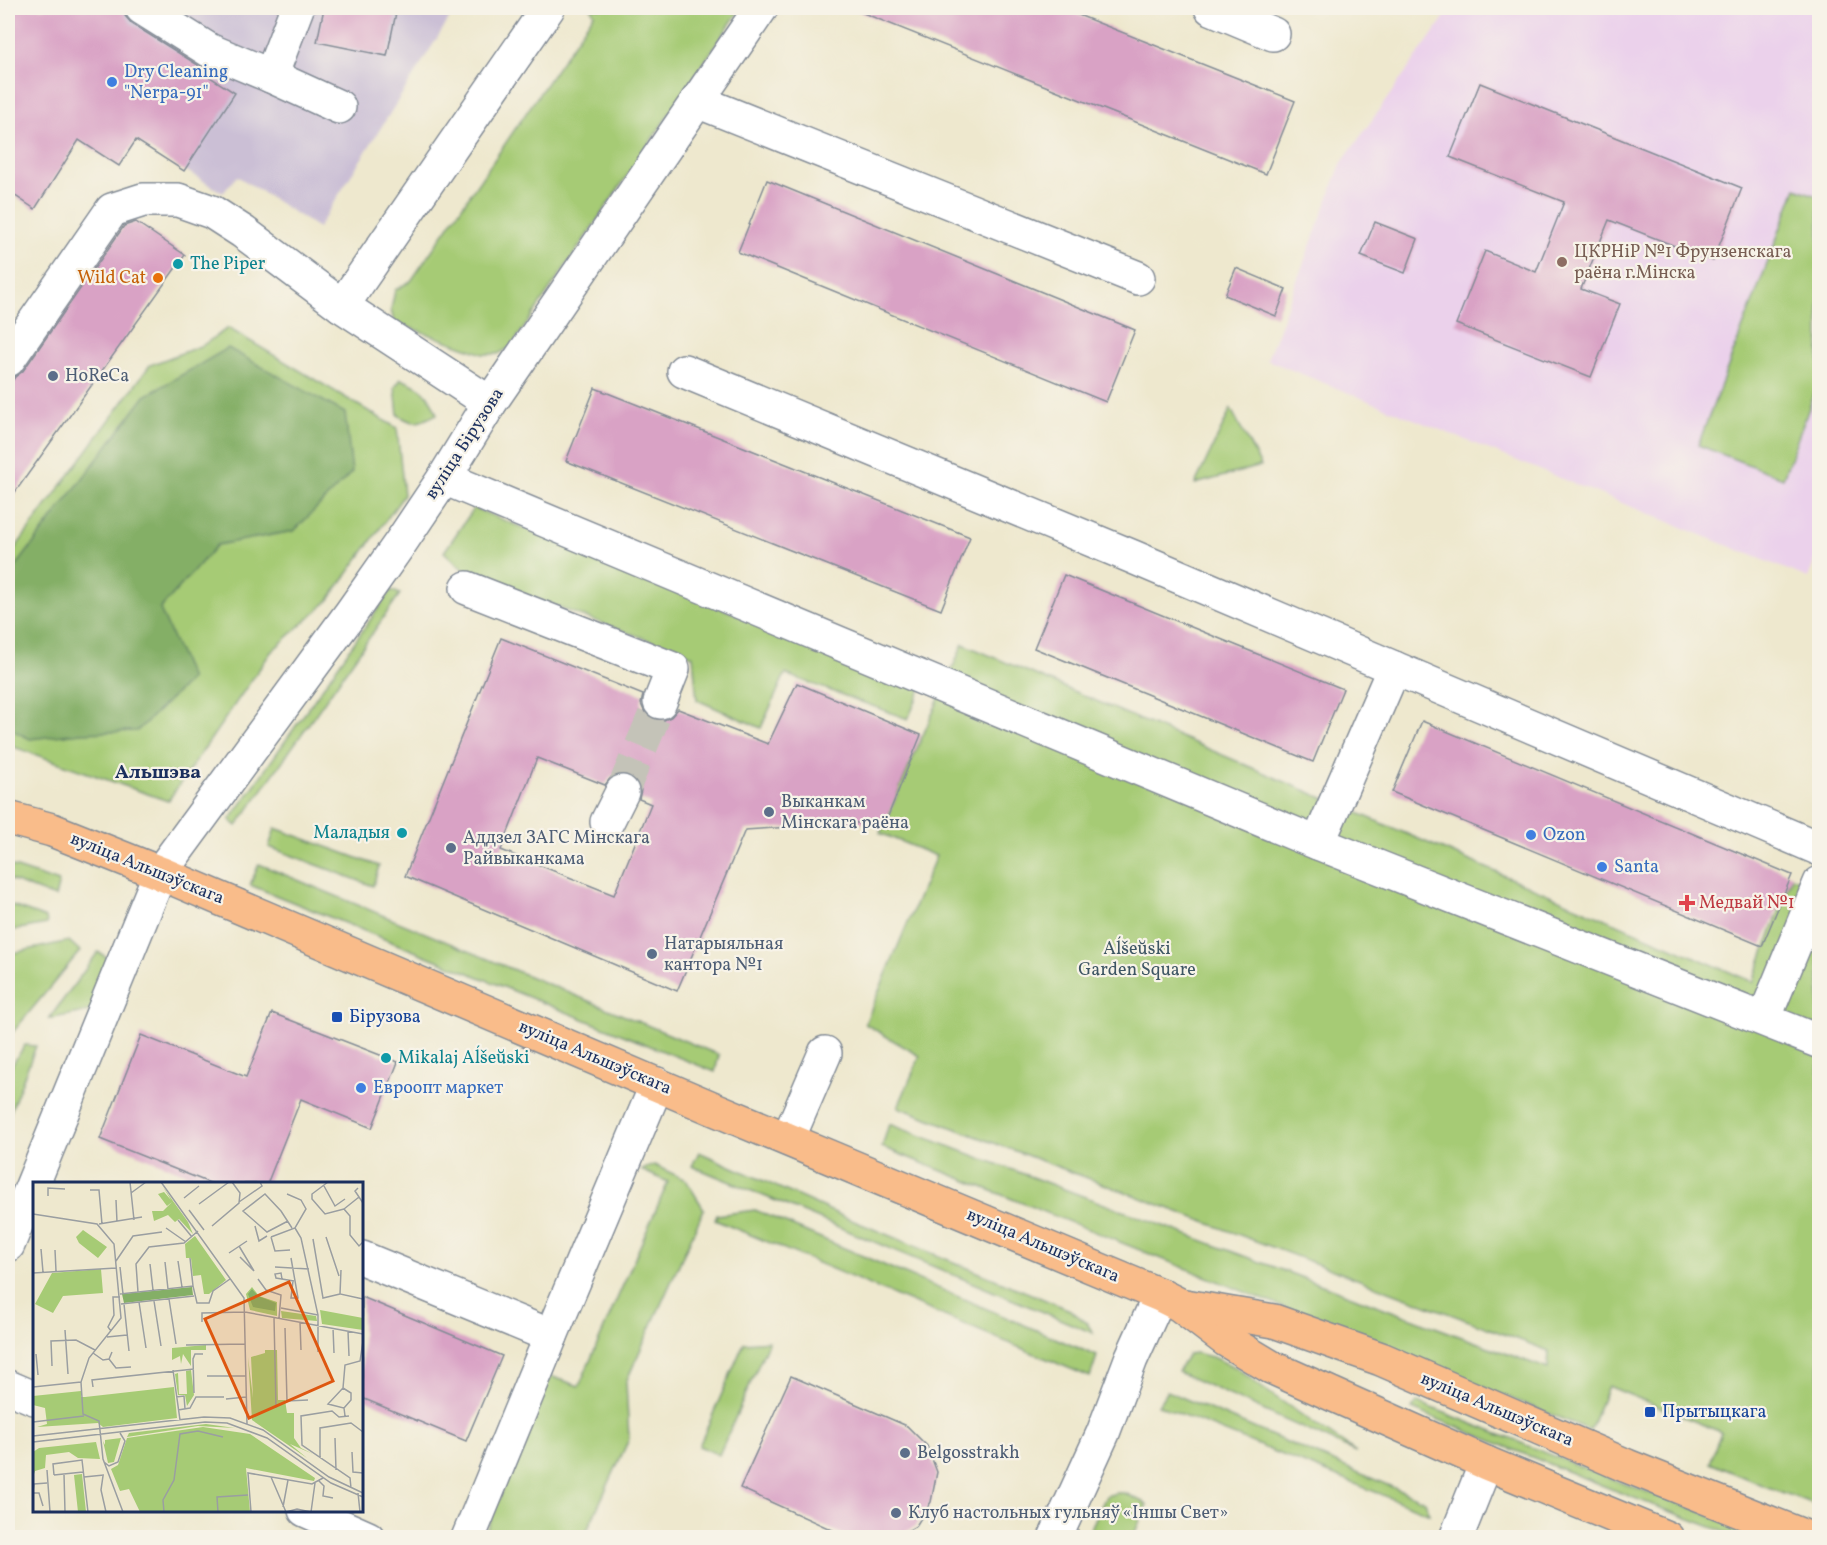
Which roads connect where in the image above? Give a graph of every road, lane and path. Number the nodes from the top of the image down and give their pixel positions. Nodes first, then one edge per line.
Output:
1 (142, 8) edge
2 (297, 8) edge
3 (548, 8) edge
4 (761, 8) edge
5 (1211, 8) edge
6 (1273, 34) dead end
7 (271, 76) junction
8 (697, 101) junction
9 (339, 107) dead end
10 (1138, 278) dead end
11 (342, 306) junction
12 (8, 360) edge
13 (684, 371) dead end
14 (490, 403) junction
15 (444, 478) junction
16 (467, 588) dead end
17 (1394, 668) junction
18 (660, 702) tunnel mouth
19 (622, 792) tunnel mouth
20 (8, 818) edge
21 (607, 822) dead end
22 (1318, 843) junction
23 (1820, 849) edge
24 (160, 873) junction
25 (1820, 882) edge
26 (1764, 1019) junction
27 (1820, 1042) edge
28 (825, 1053) dead end
29 (657, 1084) junction
30 (788, 1139) junction
31 (34, 1182) edge
32 (33, 1184) edge
33 (8, 1245) edge
34 (363, 1258) edge
35 (1170, 1300) junction
36 (551, 1336) junction
37 (8, 1387) edge
38 (33, 1398) edge
39 (1486, 1463) junction
40 (310, 1512) edge
41 (368, 1538) edge
42 (468, 1538) edge
43 (1055, 1538) edge
44 (1456, 1538) edge
45 (1666, 1538) edge
46 (1808, 1538) edge

1 - 7 street
2 - 7 street
3 - 11 street
4 - 8 street, вуліца Бірузова
5 - 6 street
7 - 9 street
8 - 10 street
8 - 14 street, вуліца Бірузова
11 - 12 street
11 - 14 street
13 - 17 street
14 - 15 street, вуліца Бірузова
15 - 22 street
15 - 24 street, вуліца Бірузова
16 - 18 street
17 - 22 street
17 - 23 street
19 - 21 street
20 - 24 main road, вуліца Альшэўскага
22 - 26 street
24 - 29 main road, вуліца Альшэўскага
24 - 31 street, вуліца Бірузова
25 - 26 street
26 - 27 street
28 - 30 street
29 - 30 main road, вуліца Альшэўскага
29 - 36 street
30 - 35 main road, вуліца Альшэўскага
32 - 33 street, вуліца Бірузова
34 - 36 street
35 - 39 main road, вуліца Альшэўскага
35 - 43 street
35 - 46 main road, вуліца Альшэўскага
36 - 42 street
37 - 38 street
39 - 44 street
39 - 45 main road, вуліца Альшэўскага
40 - 41 street

